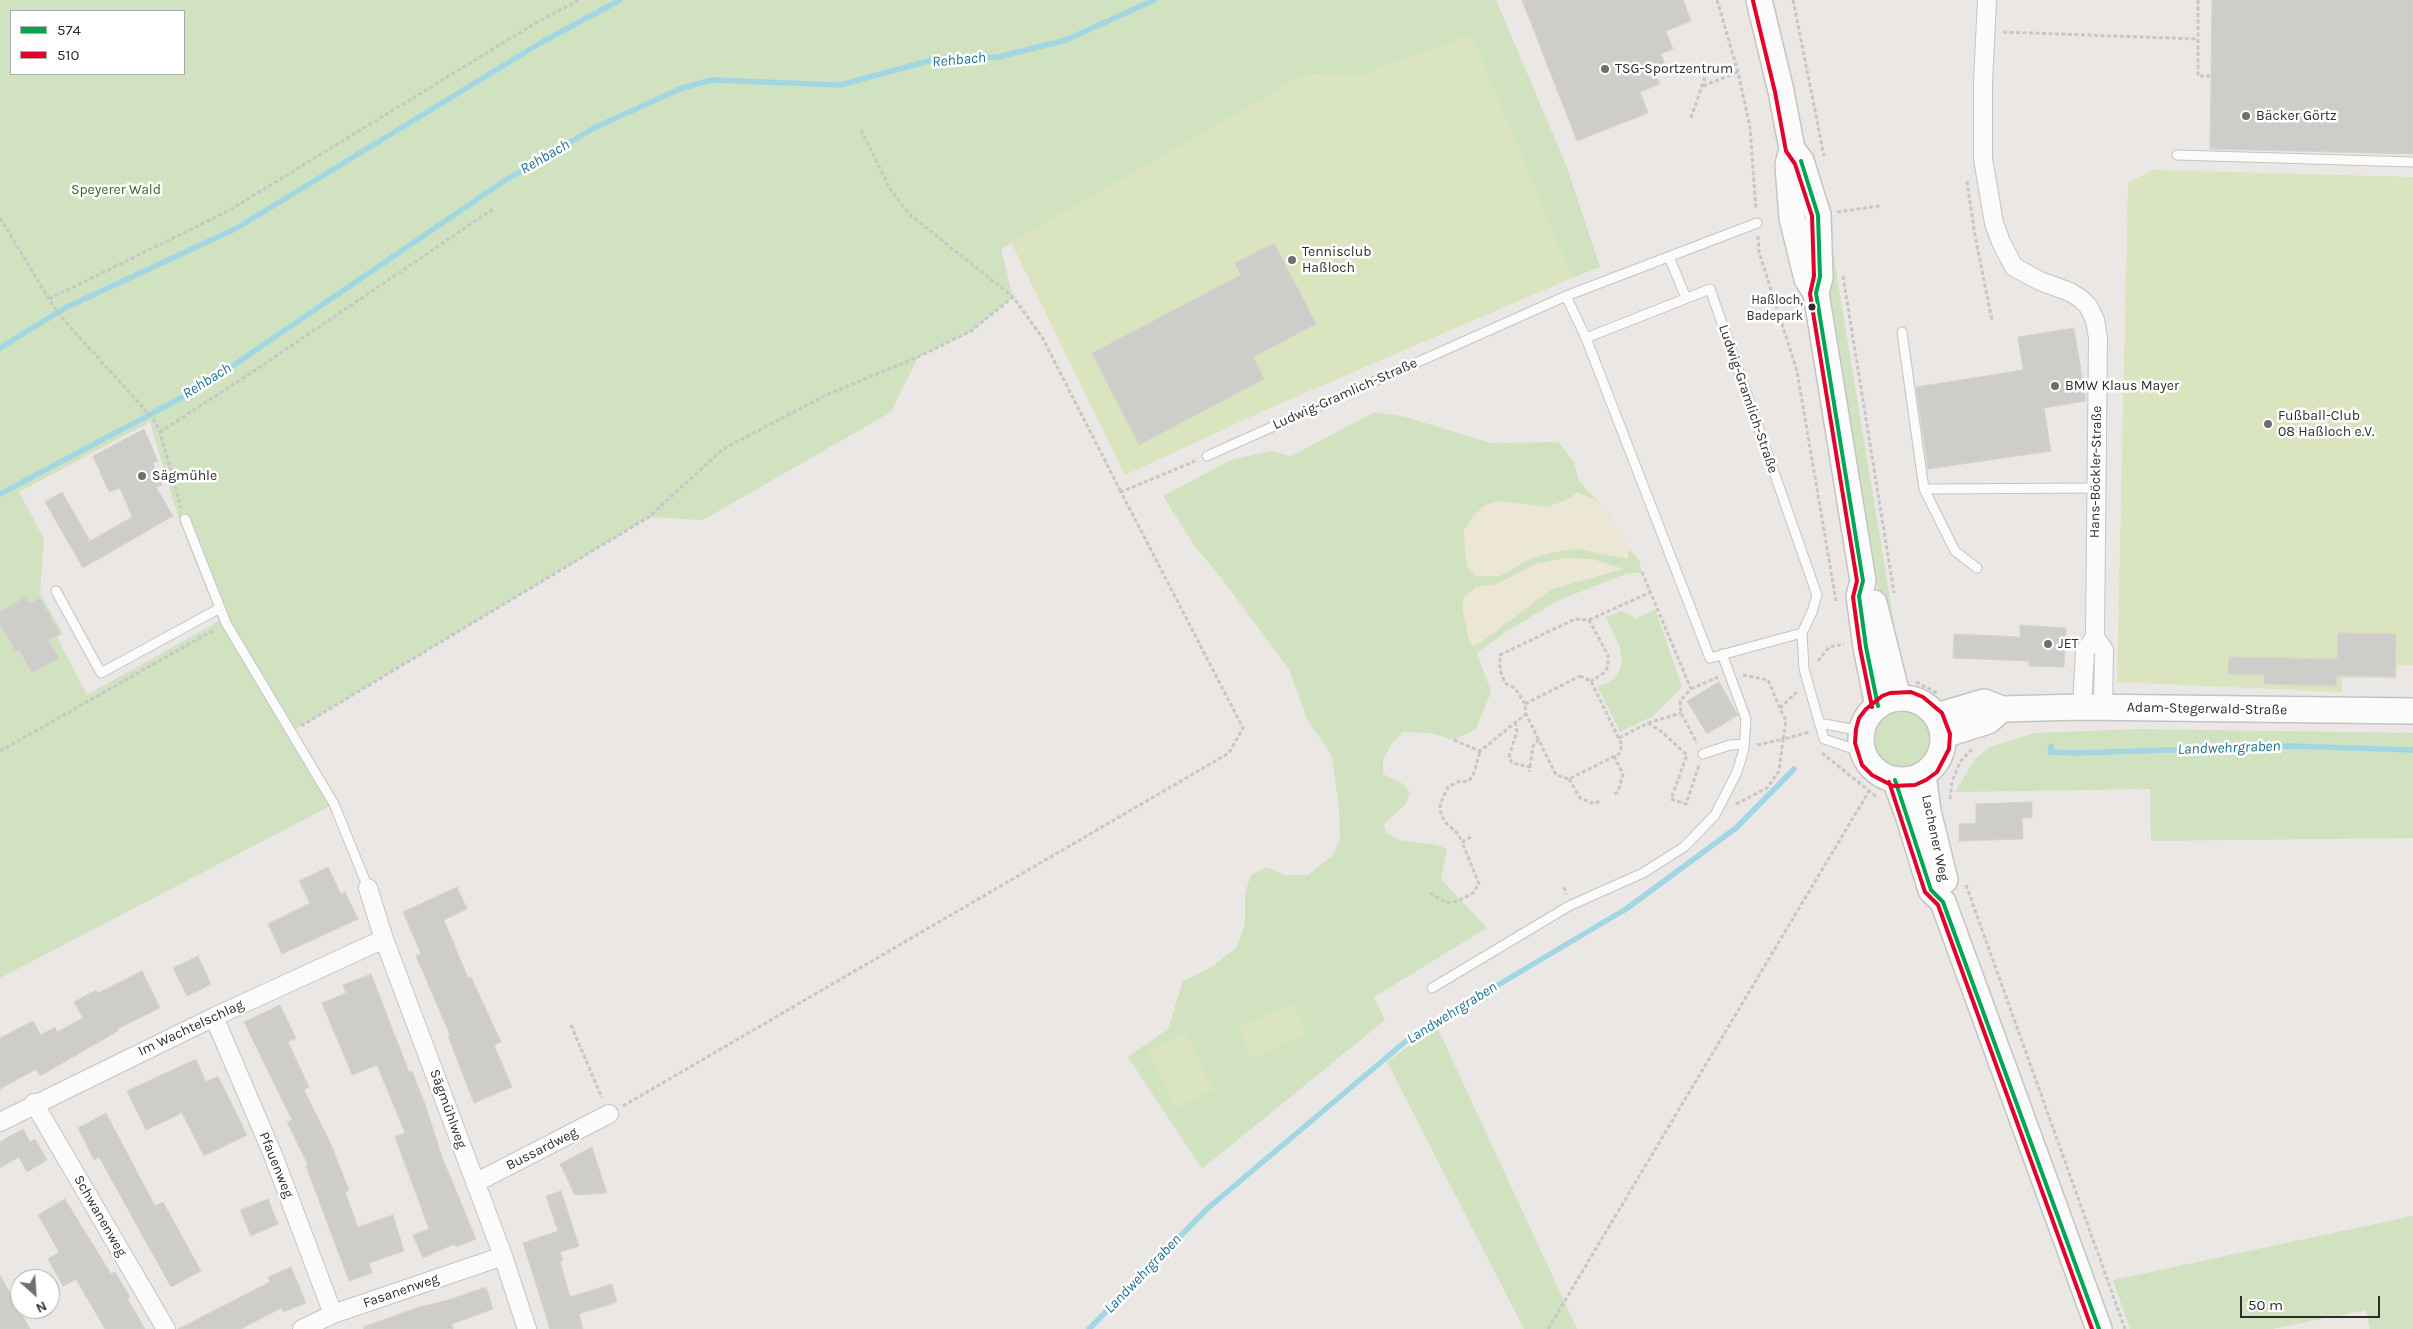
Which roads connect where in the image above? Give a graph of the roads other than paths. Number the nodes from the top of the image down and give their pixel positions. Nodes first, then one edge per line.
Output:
1 (1759, 0) edge
2 (1987, 0) edge
3 (2177, 155) dead end
4 (2413, 162) edge
5 (1757, 223) road end
6 (1669, 257) junction
7 (1566, 296) junction
8 (1686, 298) junction
9 (1902, 332) dead end
10 (1586, 338) junction
11 (1207, 456) road end
12 (2096, 488) junction
13 (1924, 489) junction
14 (184, 519) road end
15 (1977, 568) dead end
16 (56, 590) dead end
17 (220, 608) junction
18 (1802, 633) junction
19 (1722, 654) junction
20 (1888, 702) junction
21 (2093, 707) junction
22 (2413, 711) edge
23 (1941, 715) junction
24 (1819, 723) junction
25 (1862, 741) junction
26 (1744, 746) junction
27 (1703, 754) road end
28 (1923, 775) junction
29 (1895, 780) junction
30 (368, 888) joint
31 (1943, 902) junction
32 (384, 939) junction
33 (1432, 988) dead end
34 (214, 1017) junction
35 (34, 1103) junction
36 (609, 1114) road end
37 (0, 1122) edge
38 (475, 1183) junction
39 (502, 1256) junction
40 (333, 1314) junction
41 (2093, 1327) edge
42 (166, 1329) edge
43 (302, 1329) edge
44 (528, 1329) edge

1 - 20 main road
2 - 12 street, Hans-Böckler-Straße
3 - 4 lane
5 - 6 lane, Ludwig-Gramlich-Straße
6 - 7 lane, Ludwig-Gramlich-Straße
6 - 8 lane
7 - 10 lane
7 - 11 lane, Ludwig-Gramlich-Straße
8 - 10 lane, Ludwig-Gramlich-Straße
8 - 18 lane, Ludwig-Gramlich-Straße
9 - 13 lane
10 - 19 lane
12 - 13 lane
12 - 21 street, Hans-Böckler-Straße
13 - 15 lane
14 - 17 lane
16 - 17 lane
17 - 30 lane
18 - 19 lane
18 - 24 lane, Ludwig-Gramlich-Straße
19 - 26 lane
20 - 23 main road
20 - 25 main road
21 - 22 main road, Adam-Stegerwald-Straße
21 - 23 main road, Adam-Stegerwald-Straße
23 - 28 main road
24 - 25 lane
24 - 25 lane, Ludwig-Gramlich-Straße
25 - 29 main road
26 - 27 lane
26 - 33 lane
28 - 29 main road
28 - 31 main road, Lachener Weg
29 - 31 main road, Lachener Weg
30 - 32 street, Sägmühlweg
31 - 41 main road, Lachener Weg
32 - 34 street, Im Wachtelschlag
32 - 38 street, Sägmühlweg
34 - 35 street, Im Wachtelschlag
34 - 40 street, Pfauenweg
35 - 37 street, Im Wachtelschlag
35 - 42 street, Schwanenweg
36 - 38 street, Bussardweg
38 - 39 street, Sägmühlweg
39 - 40 street, Fasanenweg
39 - 44 street, Sägmühlweg
40 - 43 street, Fasanenweg

